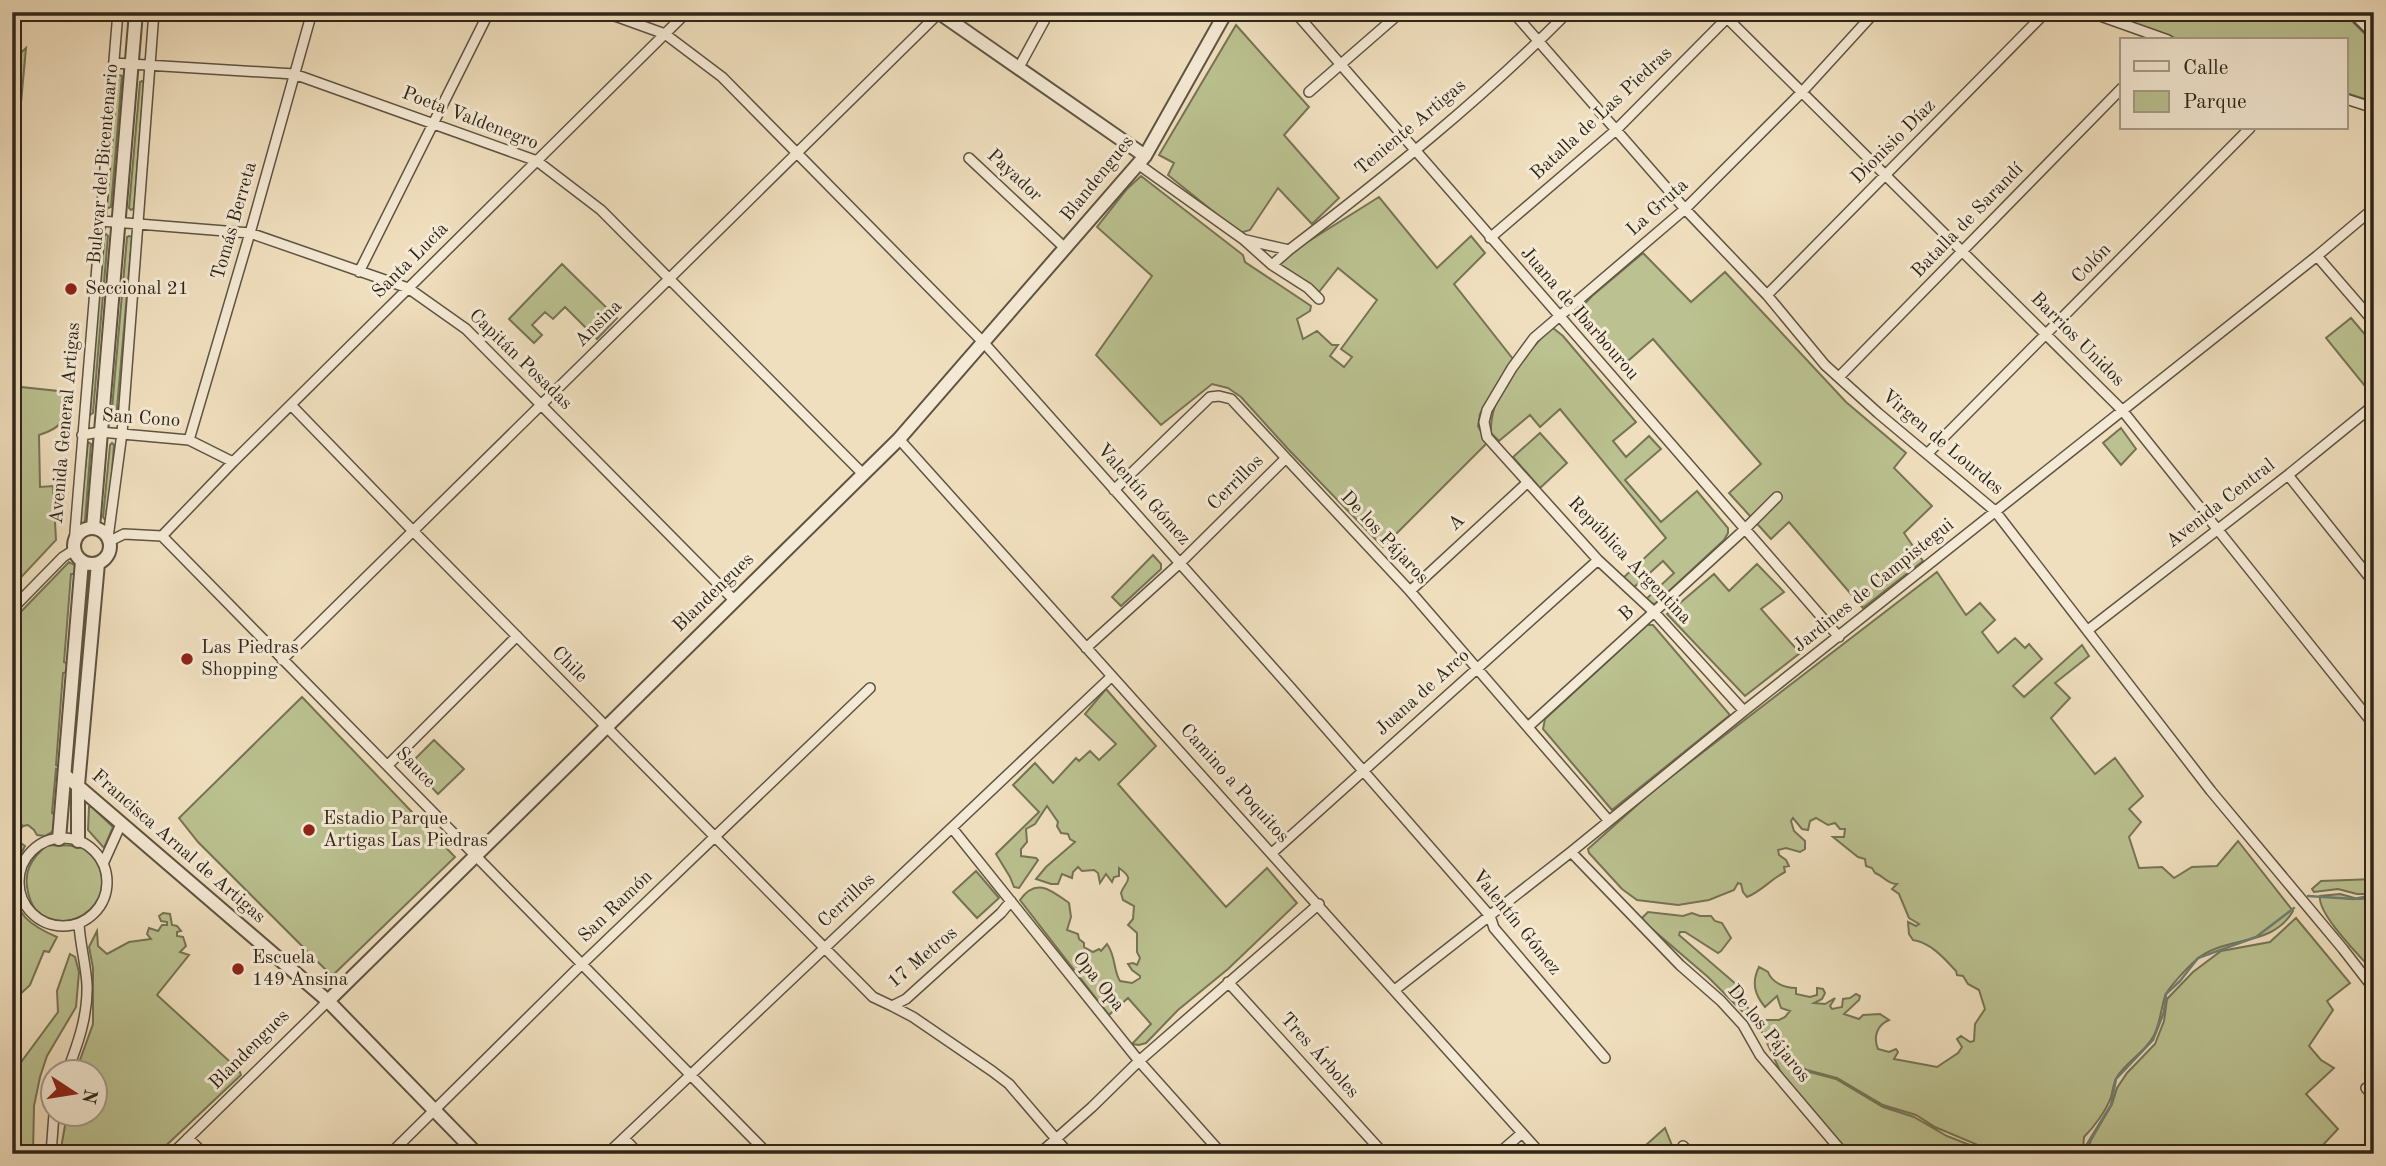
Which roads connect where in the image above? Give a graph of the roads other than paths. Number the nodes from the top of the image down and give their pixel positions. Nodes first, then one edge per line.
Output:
1 (118, 12) edge
2 (136, 12) edge
3 (154, 12) edge
4 (312, 12) edge
5 (489, 12) edge
6 (604, 12) edge
7 (687, 12) edge
8 (1049, 12) edge
9 (1226, 12) edge
10 (1295, 12) edge
11 (1401, 12) edge
12 (1513, 12) edge
13 (1568, 12) edge
14 (1875, 12) edge
15 (2046, 12) edge
16 (2089, 12) edge
17 (2354, 12) edge
18 (939, 13) edge
19 (1727, 14) edge
20 (2374, 32) edge
21 (665, 34) junction
22 (2162, 38) edge
23 (1539, 42) junction
24 (114, 63) junction
25 (132, 64) junction
26 (149, 64) junction
27 (1342, 64) junction
28 (1018, 68) junction
29 (294, 74) junction
30 (2120, 90) edge
31 (1802, 92) junction
32 (1308, 93) dead end
33 (2348, 100) edge
34 (2374, 108) edge
35 (433, 123) junction
36 (1616, 130) junction
37 (2248, 130) edge
38 (1416, 149) junction
39 (797, 155) junction
40 (969, 158) dead end
41 (1142, 160) junction
42 (537, 161) junction
43 (1886, 175) junction
44 (2374, 208) edge
45 (1685, 209) junction
46 (101, 221) junction
47 (119, 222) junction
48 (137, 224) junction
49 (250, 233) junction
50 (1490, 238) junction
51 (1243, 239) junction
52 (1066, 249) junction
53 (1289, 250) junction
54 (1964, 251) junction
55 (2317, 256) junction
56 (1272, 265) junction
57 (359, 272) junction
58 (669, 280) junction
59 (408, 288) junction
60 (1767, 295) junction
61 (1319, 299) dead end
62 (1558, 317) junction
63 (2374, 322) edge
64 (2047, 335) junction
65 (984, 344) junction
66 (1839, 377) junction
67 (291, 405) junction
68 (542, 405) junction
69 (2374, 405) edge
70 (2122, 410) junction
71 (100, 432) junction
72 (121, 433) junction
73 (82, 435) junction
74 (1487, 437) joint
75 (899, 439) junction
76 (189, 440) junction
77 (1928, 453) junction
78 (1286, 458) junction
79 (233, 462) junction
80 (863, 474) junction
81 (2288, 475) junction
82 (1528, 482) junction
83 (1114, 490) junction
84 (1777, 497) dead end
85 (1995, 511) junction
86 (93, 528) junction
87 (1745, 529) junction
88 (2218, 529) junction
89 (414, 532) junction
90 (162, 536) junction
91 (109, 540) junction
92 (77, 552) junction
93 (1598, 560) junction
94 (98, 563) junction
95 (1180, 563) junction
96 (2374, 583) edge
97 (1410, 590) junction
98 (735, 601) junction
99 (12, 609) edge
100 (1654, 612) junction
101 (2088, 630) junction
102 (517, 636) junction
103 (1839, 637) junction
104 (1086, 648) junction
105 (282, 660) junction
106 (1478, 668) junction
107 (1112, 676) junction
108 (870, 688) dead end
109 (1744, 711) junction
110 (2374, 725) edge
111 (606, 726) junction
112 (1529, 726) junction
113 (388, 765) junction
114 (1363, 770) junction
115 (65, 775) junction
116 (78, 785) junction
117 (1609, 821) junction
118 (121, 824) junction
119 (952, 828) junction
120 (715, 837) junction
121 (59, 839) junction
122 (78, 841) junction
123 (1571, 852) junction
124 (1272, 853) junction
125 (475, 854) junction
126 (103, 864) junction
127 (1011, 901) junction
128 (1319, 904) junction
129 (1490, 916) junction
130 (79, 924) junction
131 (823, 947) junction
132 (582, 964) junction
133 (1228, 982) junction
134 (1396, 989) junction
135 (2374, 989) edge
136 (328, 1001) junction
137 (892, 1006) junction
138 (72, 1058) edge
139 (1605, 1058) dead end
140 (1139, 1061) junction
141 (690, 1074) junction
142 (2366, 1088) dead end
143 (2374, 1097) edge
144 (434, 1110) junction
145 (53, 1128) edge
146 (1522, 1133) junction
147 (188, 1138) junction
148 (624, 1138) junction
149 (1056, 1139) junction
150 (1683, 1146) dead end
151 (51, 1154) edge
152 (172, 1154) edge
153 (204, 1154) edge
154 (390, 1154) edge
155 (477, 1154) edge
156 (607, 1154) edge
157 (639, 1154) edge
158 (768, 1154) edge
159 (1039, 1154) edge
160 (1069, 1154) edge
161 (1222, 1154) edge
162 (1384, 1154) edge
163 (1498, 1154) edge
164 (1542, 1154) edge
165 (1691, 1154) edge
166 (1844, 1154) edge

1 - 24 street, Avenida General Artigas
2 - 25 street, Bulevar del Bicentenario
3 - 26 street
4 - 29 street, Tomás Berreta
5 - 35 street
6 - 21 street, Valentín Gómez
7 - 21 street, Santa Lucía
8 - 28 street
9 - 41 street, Blandengues
10 - 27 street, Juana de Ibarbourou
11 - 27 street
12 - 23 street, Virgen de Lourdes
13 - 23 street, Teniente Artigas
14 - 31 street, La Gruta
15 - 43 street, Dionisio Díaz
16 - 22 street
17 - 20 street
18 - 28 street
18 - 39 street, Ansina
19 - 31 street, Barrios Unidos
19 - 36 street, Batalla de Las Piedras
21 - 39 street, Valentín Gómez
21 - 42 street, Santa Lucía
23 - 36 street, Virgen de Lourdes
23 - 38 street, Teniente Artigas
24 - 25 street, Poeta Valdenegro
24 - 46 street, Avenida General Artigas
25 - 26 street, Poeta Valdenegro
25 - 47 street, Bulevar del Bicentenario
26 - 29 street, Poeta Valdenegro
26 - 48 street
27 - 32 street
27 - 38 street, Juana de Ibarbourou
28 - 41 street
29 - 35 street, Poeta Valdenegro
29 - 49 street, Tomás Berreta
30 - 54 street, Batalla de Sarandí
31 - 43 street, Barrios Unidos
31 - 45 street, La Gruta
33 - 34 street
35 - 42 street, Poeta Valdenegro
35 - 57 street
36 - 45 street, Virgen de Lourdes
36 - 50 street, Batalla de Las Piedras
37 - 64 street, Colón
38 - 50 street, Juana de Ibarbourou
38 - 53 street, Teniente Artigas
39 - 58 street, Ansina
39 - 65 street, Valentín Gómez
40 - 52 street, Payador
41 - 51 street
41 - 52 street, Blandengues
42 - 58 street, Poeta Valdenegro
42 - 59 street, Santa Lucía
43 - 54 street, Barrios Unidos
43 - 60 street, Dionisio Díaz
44 - 55 street, Jardines de Campistegui
45 - 60 street, Virgen de Lourdes
45 - 62 street, La Gruta
46 - 47 street, Capitán Posadas
46 - 73 street, Avenida General Artigas
47 - 48 street, Capitán Posadas
47 - 71 street, Bulevar del Bicentenario
48 - 49 street, Capitán Posadas
48 - 72 street
49 - 57 street, Capitán Posadas
49 - 76 street, Tomás Berreta
50 - 62 street, Juana de Ibarbourou
51 - 53 street
51 - 56 street
52 - 65 street, Blandengues
53 - 56 street, Teniente Artigas
54 - 64 street, Barrios Unidos
54 - 66 street, Batalla de Sarandí
55 - 63 street
55 - 70 street, Jardines de Campistegui
56 - 61 street
57 - 59 street, Capitán Posadas
58 - 68 street, Ansina
58 - 80 street, Poeta Valdenegro
59 - 67 street, Santa Lucía
59 - 68 street, Capitán Posadas
60 - 66 street, Virgen de Lourdes
62 - 74 street, La Gruta
62 - 87 street, Juana de Ibarbourou
64 - 70 street, Barrios Unidos
64 - 77 street, Colón
65 - 75 street, Blandengues
65 - 83 street, Valentín Gómez
66 - 77 street, Virgen de Lourdes
67 - 79 street, Santa Lucía
67 - 89 street, Chile
68 - 89 street, Ansina
68 - 98 street, Capitán Posadas
69 - 81 street, Avenida Central
70 - 85 street, Jardines de Campistegui
70 - 88 street, Barrios Unidos
71 - 72 street, San Cono
71 - 73 street, San Cono
71 - 86 street, Bulevar del Bicentenario
72 - 76 street, San Cono
72 - 91 street
73 - 92 street, Avenida General Artigas
74 - 82 street, República Argentina
75 - 80 street, Blandengues
75 - 104 street, Camino a Poquitos
76 - 79 street, San Cono
77 - 85 street, Virgen de Lourdes
78 - 83 street, De los Pájaros
78 - 95 street, Cerrillos
78 - 97 street, De los Pájaros
79 - 90 street, Santa Lucía
80 - 98 street, Blandengues
81 - 88 street, Avenida Central
81 - 96 street
82 - 93 street, República Argentina
82 - 97 street, A
83 - 95 street, Valentín Gómez
84 - 87 street, B
85 - 101 street, Virgen de Lourdes
85 - 103 street, Jardines de Campistegui
86 - 91 street
86 - 92 street
87 - 100 street, B
87 - 103 street, Juana de Ibarbourou
88 - 101 street, Avenida Central
88 - 110 street, Barrios Unidos
89 - 102 street, Chile
89 - 105 street, Ansina
90 - 91 street
90 - 105 street, Sauce
91 - 94 street
92 - 94 street
92 - 99 street
92 - 115 street
93 - 100 street, República Argentina
93 - 106 street, Juana de Arco
94 - 116 street
95 - 104 street, Cerrillos
95 - 114 street, Valentín Gómez
97 - 106 street, De los Pájaros
98 - 111 street, Blandengues
100 - 109 street, República Argentina
100 - 112 street, B
101 - 135 street, Virgen de Lourdes
102 - 111 street, Chile
102 - 113 street
103 - 109 street, Jardines de Campistegui
104 - 107 street, Camino a Poquitos
105 - 113 street, Sauce
106 - 112 street, De los Pájaros
106 - 114 street, Juana de Arco
107 - 119 street, Cerrillos
107 - 124 street, Camino a Poquitos
108 - 120 street, San Ramón
109 - 117 street, Jardines de Campistegui
111 - 120 street, Chile
111 - 125 street, Blandengues
112 - 117 street, De los Pájaros
113 - 125 street, Sauce
114 - 124 street, Juana de Arco
114 - 129 street, Valentín Gómez
115 - 116 street, Francisca Arnal de Artigas
115 - 121 street
116 - 118 street, Francisca Arnal de Artigas
116 - 122 street
117 - 123 street, Jardines de Campistegui
118 - 126 street
118 - 136 street, Francisca Arnal de Artigas
119 - 127 street, Opa Opa
119 - 131 street, Cerrillos
120 - 131 street, Chile
120 - 132 street, San Ramón
121 - 122 street
121 - 130 street
122 - 126 street
123 - 129 street, Jardines de Campistegui
123 - 166 street, De los Pájaros
124 - 128 street, Camino a Poquitos
125 - 132 street, Sauce
125 - 136 street, Blandengues
126 - 130 street
127 - 137 street, 17 Metros
127 - 140 street, Opa Opa
128 - 133 street
128 - 134 street, Camino a Poquitos
129 - 134 street, Jardines de Campistegui
129 - 139 street, Valentín Gómez
130 - 138 street
131 - 137 street, 17 Metros
131 - 141 street, Cerrillos
132 - 141 street, Sauce
132 - 144 street, San Ramón
133 - 140 street
133 - 162 street, Tres Árboles
134 - 146 street, Camino a Poquitos
136 - 144 street, Francisca Arnal de Artigas
136 - 147 street, Blandengues
137 - 149 street
140 - 149 street
140 - 161 street, Opa Opa
141 - 148 street, Cerrillos
141 - 158 street, Sauce
142 - 143 street
144 - 154 street, San Ramón
144 - 155 street, Francisca Arnal de Artigas
145 - 151 street
146 - 163 street
146 - 164 street, Camino a Poquitos
147 - 152 street, Blandengues
147 - 153 street
148 - 156 street, Cerrillos
148 - 157 street
149 - 159 street
149 - 160 street
150 - 165 street

